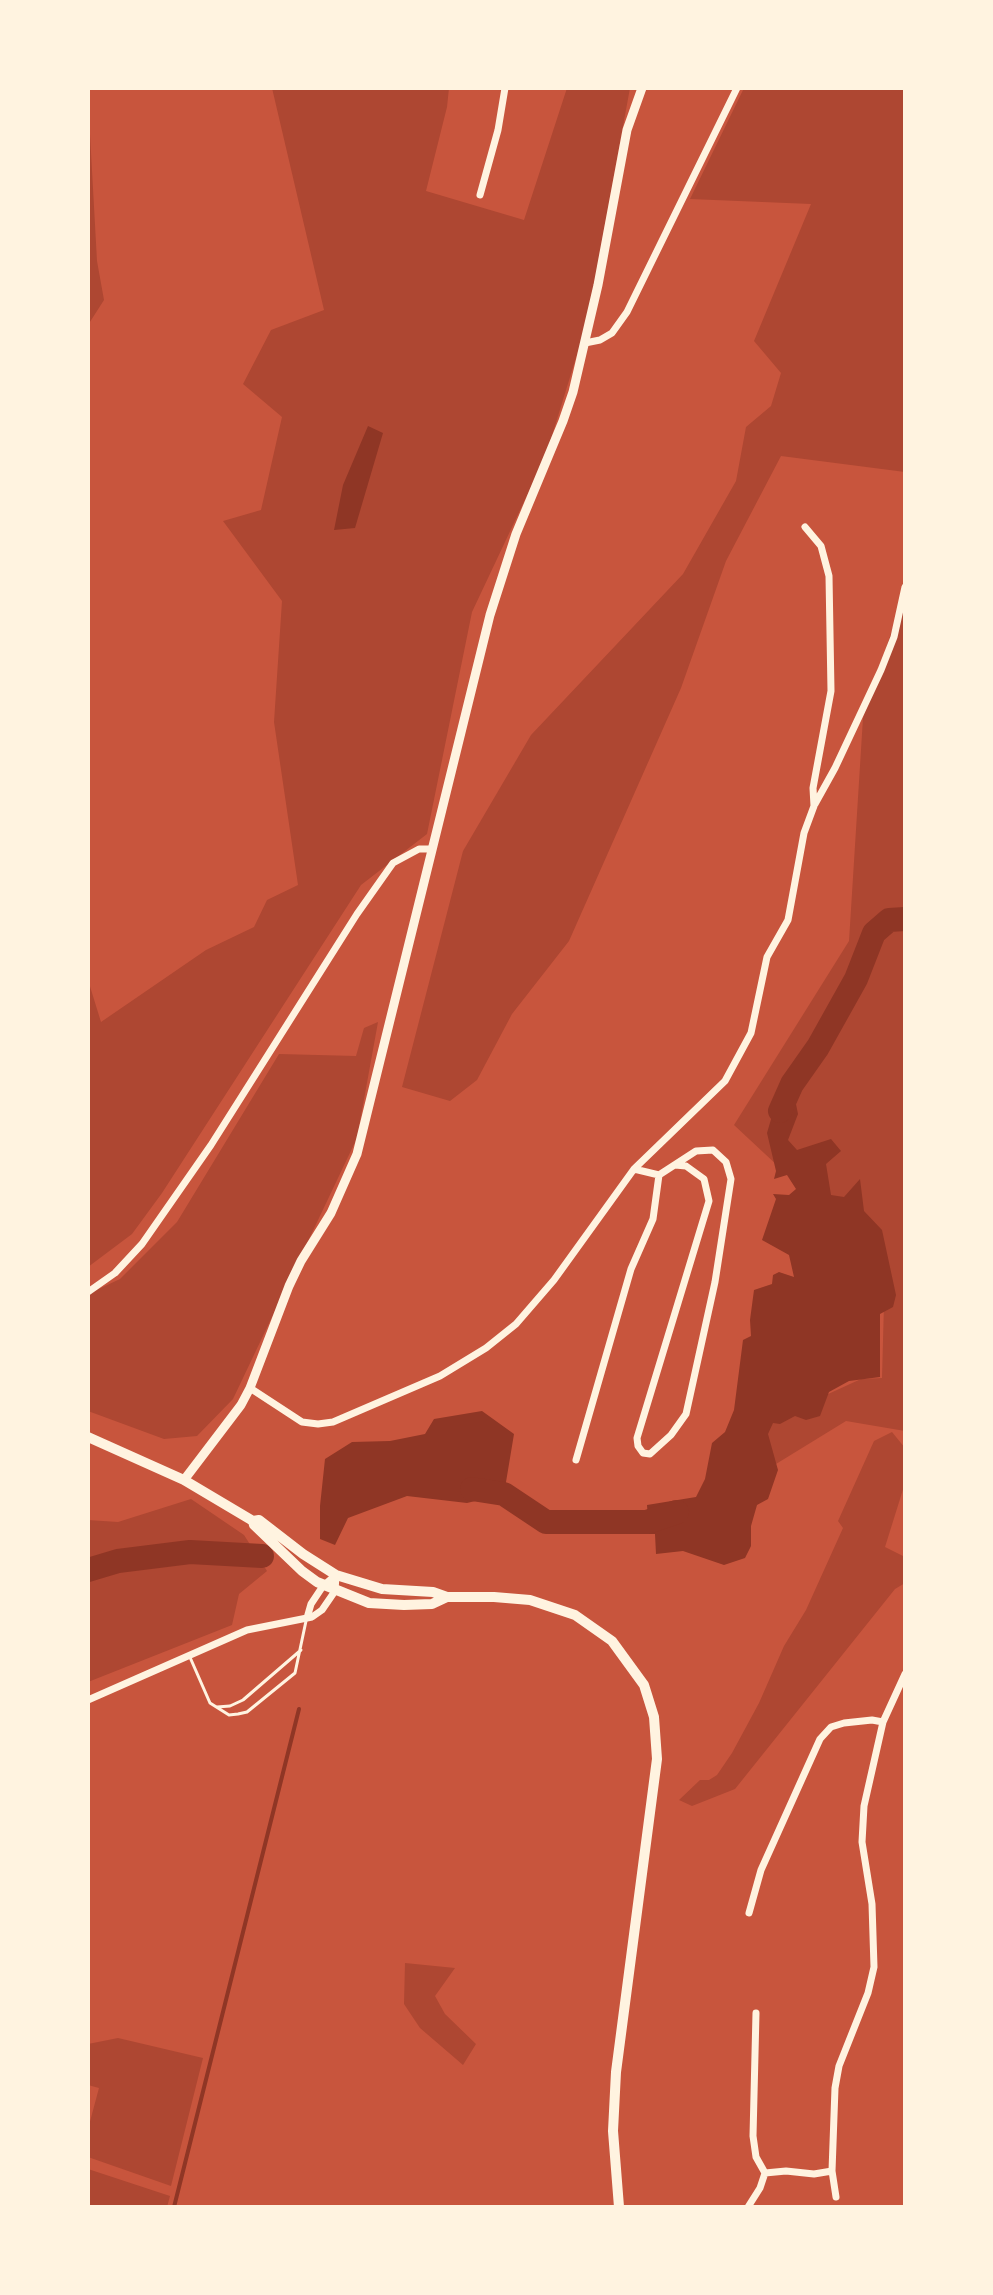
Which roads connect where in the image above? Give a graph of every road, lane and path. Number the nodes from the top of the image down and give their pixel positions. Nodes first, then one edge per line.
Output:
1 (505, 88) edge
2 (642, 88) edge
3 (737, 88) edge
4 (480, 195) dead end
5 (585, 343) junction
6 (805, 527) dead end
7 (905, 587) edge
8 (814, 806) junction
9 (431, 849) junction
10 (675, 1165) junction
11 (634, 1169) junction
12 (659, 1175) junction
13 (88, 1292) edge
14 (250, 1388) junction
15 (88, 1437) edge
16 (576, 1460) dead end
17 (184, 1480) junction
18 (253, 1521) junction
19 (336, 1575) junction
20 (323, 1586) junction
21 (335, 1591) junction
22 (447, 1597) junction
23 (307, 1618) junction
24 (302, 1650) junction
25 (189, 1655) junction
26 (905, 1674) edge
27 (88, 1700) edge
28 (217, 1707) junction
29 (883, 1722) junction
30 (749, 1913) dead end
31 (756, 2013) dead end
32 (832, 2171) junction
33 (765, 2173) junction
34 (836, 2197) dead end
35 (619, 2207) edge
36 (748, 2207) edge

1 - 4 street
2 - 5 main road
3 - 5 street
5 - 9 main road
6 - 8 street
7 - 8 street
8 - 11 street
9 - 13 street
9 - 14 main road
10 - 10 street
10 - 12 street
11 - 12 street
11 - 14 street
12 - 16 street
14 - 17 main road
15 - 17 main road
17 - 18 main road
18 - 19 main road
18 - 20 main road
19 - 20 street
19 - 21 street
19 - 22 main road
20 - 21 main road
20 - 23 street
21 - 22 main road
21 - 23 street
22 - 35 main road
23 - 24 lane
23 - 25 street
24 - 28 lane
24 - 28 lane
25 - 27 street
25 - 28 lane
26 - 29 street
29 - 30 street
29 - 32 street
31 - 33 street
32 - 33 street
32 - 34 street
33 - 36 street

